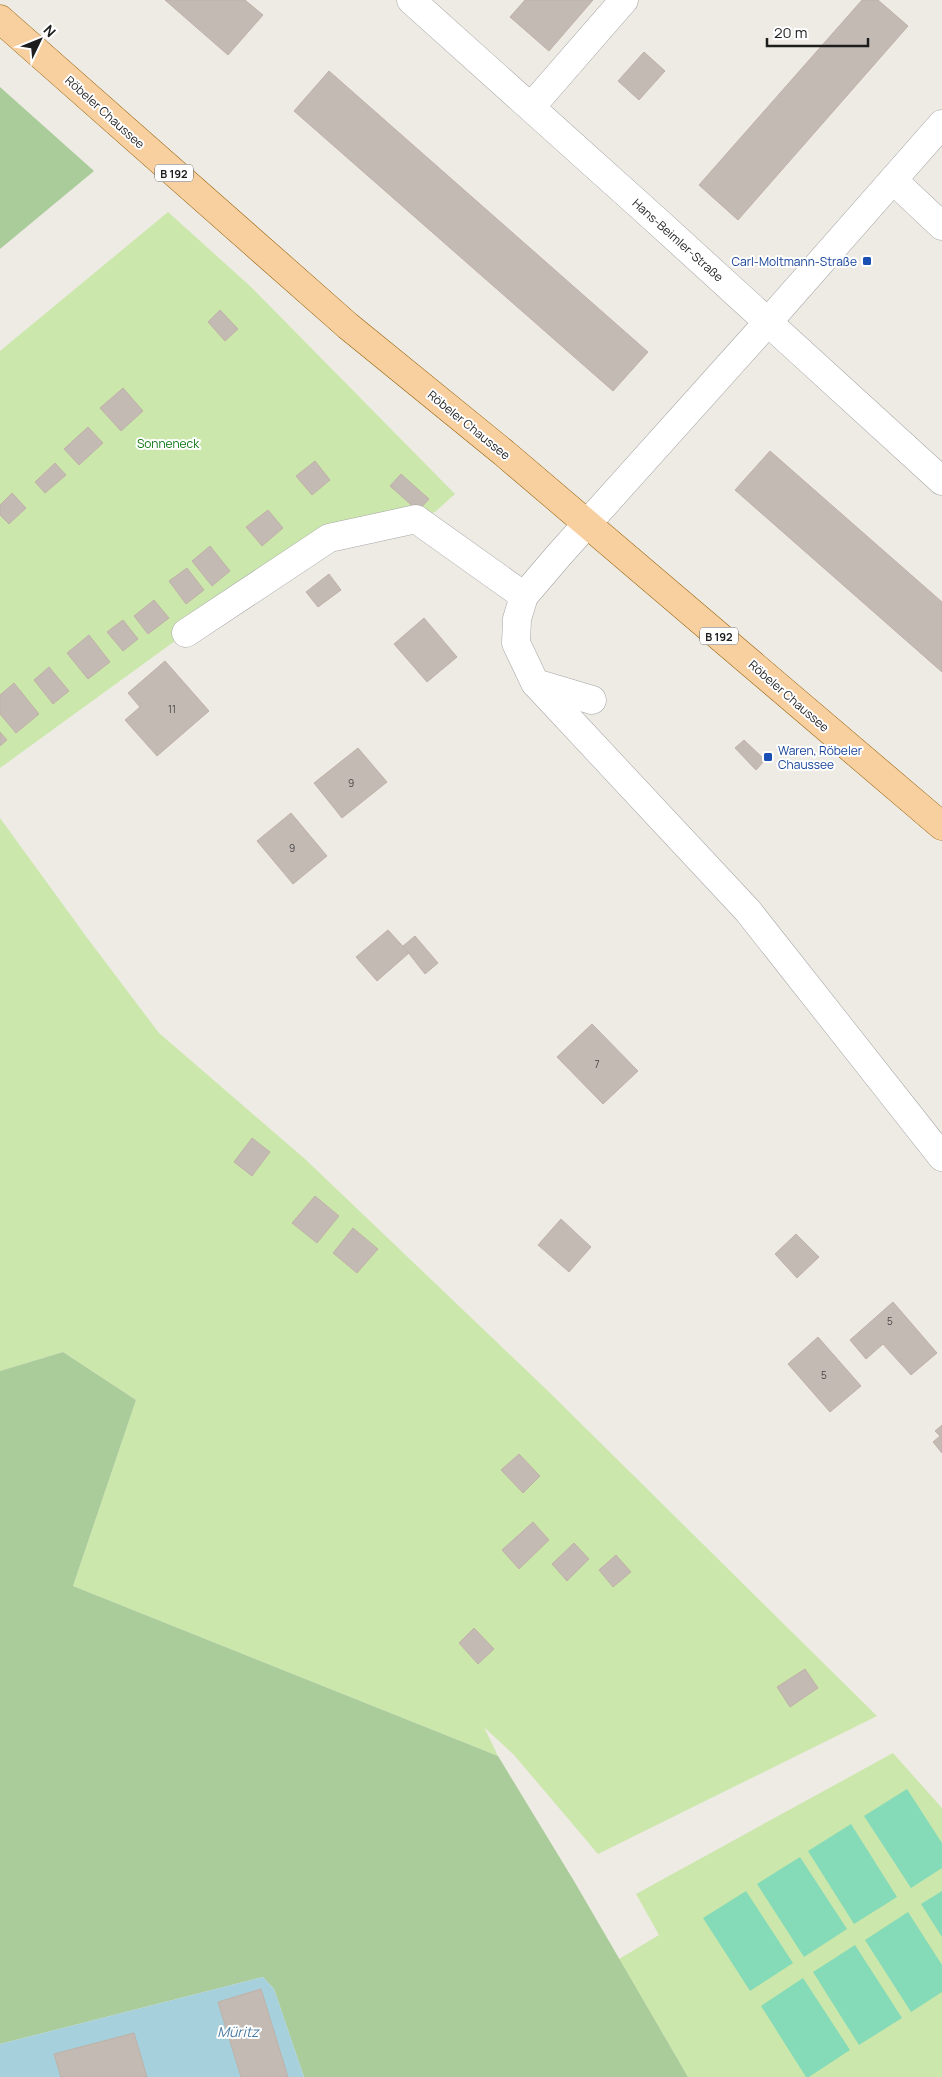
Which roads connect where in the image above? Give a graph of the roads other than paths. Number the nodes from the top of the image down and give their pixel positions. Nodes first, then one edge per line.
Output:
1 (624, 0) edge
2 (427, 5) edge
3 (0, 19) edge
4 (531, 107) junction
5 (942, 124) edge
6 (893, 180) junction
7 (942, 226) edge
8 (768, 322) junction
9 (942, 481) edge
10 (587, 525) junction
11 (524, 596) junction
12 (186, 633) dead end
13 (535, 683) junction
14 (592, 700) dead end
15 (942, 826) edge
16 (942, 1157) edge

1 - 4 street
2 - 4 street, Hans-Beimler-Straße
3 - 10 main road, Röbeler Chaussee / B 192
4 - 8 street, Hans-Beimler-Straße
5 - 6 street
6 - 7 street
6 - 8 street
8 - 9 street, Hans-Beimler-Straße
8 - 10 street
10 - 11 street
10 - 15 main road, Röbeler Chaussee / B 192
11 - 12 street
11 - 13 street
13 - 14 street
13 - 16 street

